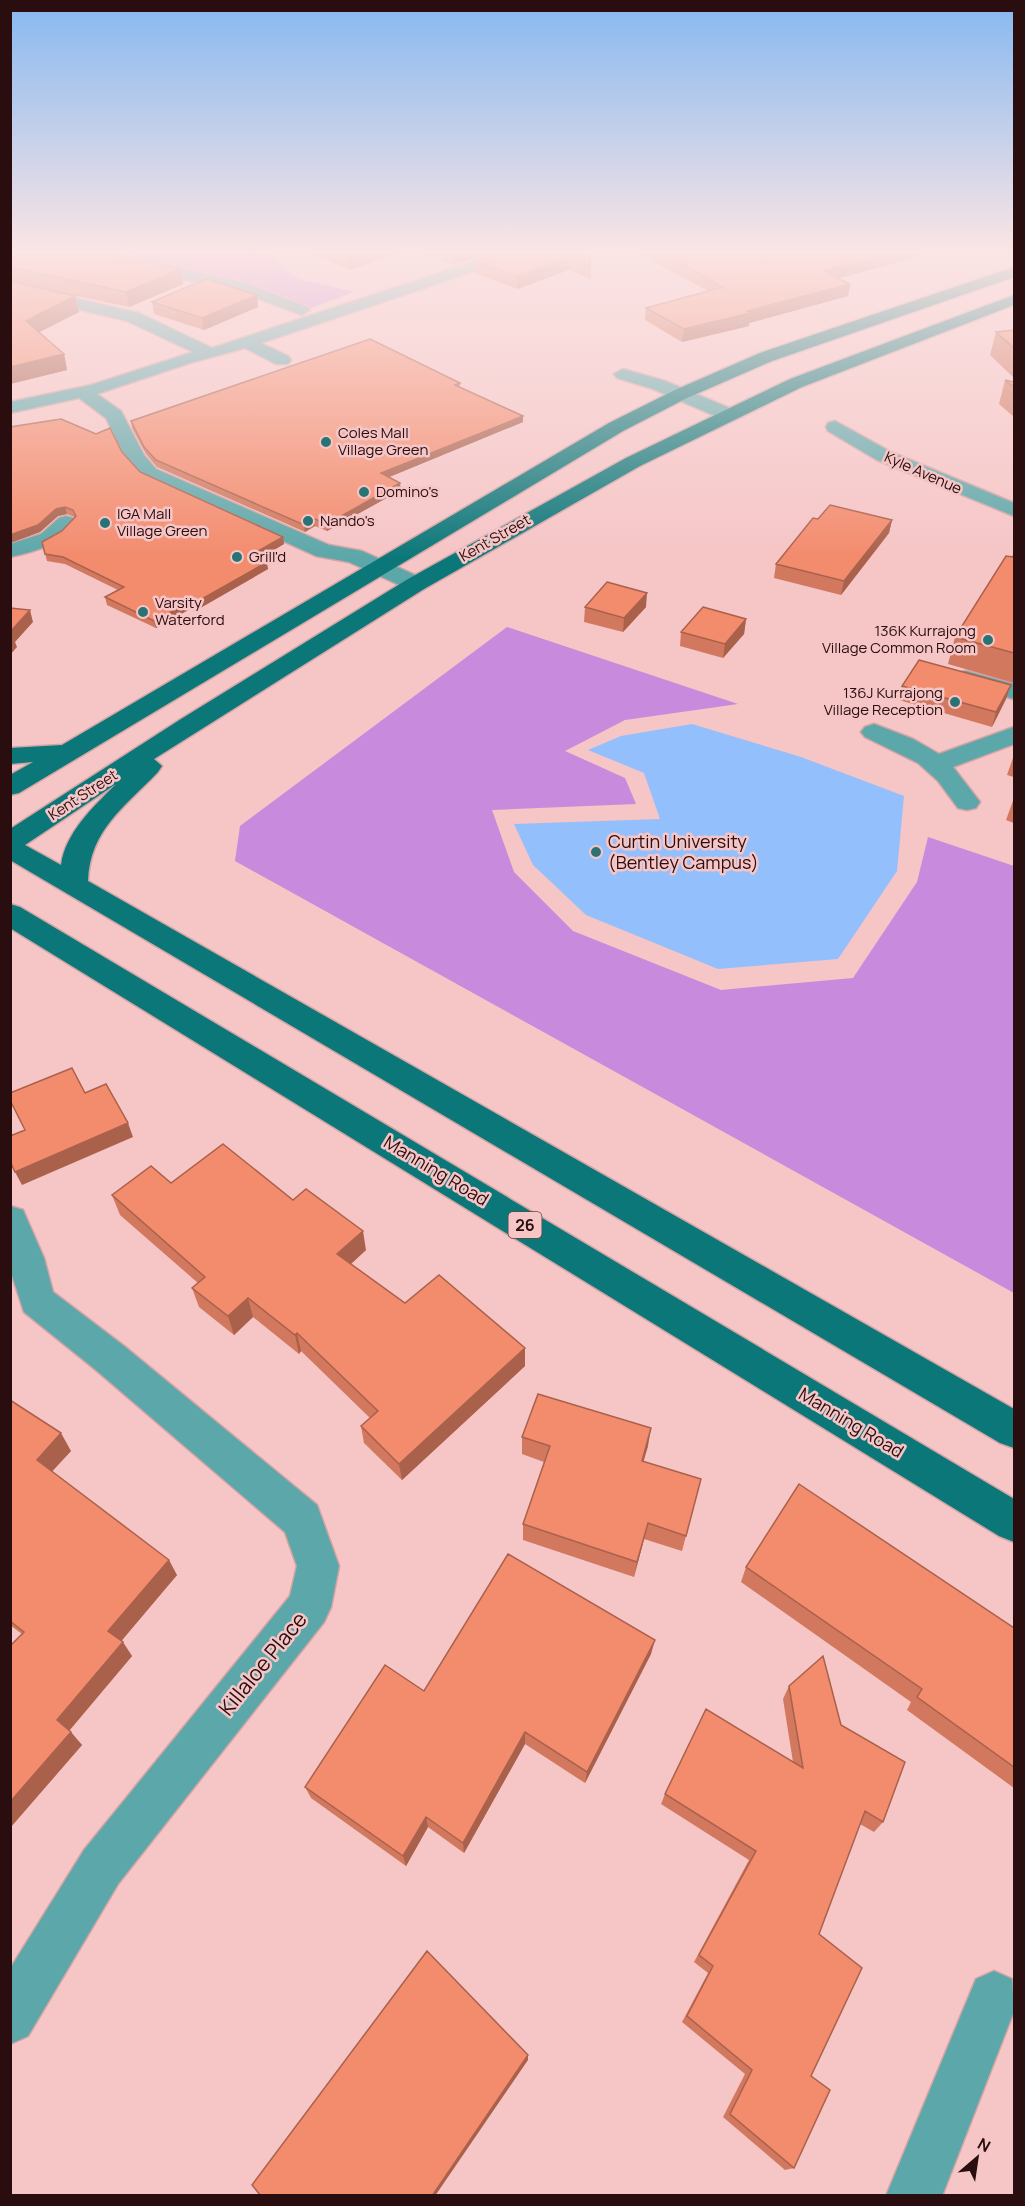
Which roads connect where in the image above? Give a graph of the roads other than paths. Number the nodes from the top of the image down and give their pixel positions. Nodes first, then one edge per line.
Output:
1 (207, 352) edge
2 (218, 352) edge
3 (265, 352) edge
4 (780, 352) edge
5 (879, 352) edge
6 (211, 354) junction
7 (282, 360) dead end
8 (623, 374) dead end
9 (728, 374) junction
10 (777, 391) junction
11 (681, 394) junction
12 (86, 395) junction
13 (10, 408) edge
14 (727, 414) junction
15 (10, 417) edge
16 (835, 427) dead end
17 (1014, 510) edge
18 (66, 522) dead end
19 (10, 551) edge
20 (372, 571) junction
21 (410, 587) junction
22 (946, 673) edge
23 (1014, 692) edge
24 (190, 724) junction
25 (874, 732) dead end
26 (1014, 735) edge
27 (68, 752) junction
28 (10, 756) edge
29 (937, 764) junction
30 (10, 787) edge
31 (967, 802) dead end
32 (10, 842) edge
33 (10, 849) edge
34 (74, 885) junction
35 (19, 923) edge
36 (10, 1220) edge
37 (1014, 1430) edge
38 (1014, 1522) edge
39 (994, 1997) dead end
40 (10, 2018) edge
41 (914, 2196) edge

1 - 6 street
2 - 6 street
3 - 7 street
4 - 9 main road, Kent Street
5 - 10 main road, Kent Street
6 - 12 street
8 - 11 street
9 - 10 main road
9 - 11 main road, Kent Street
10 - 14 main road, Kent Street
11 - 14 street
11 - 20 main road, Kent Street
12 - 13 street
12 - 15 street
12 - 20 street
14 - 21 main road, Kent Street
16 - 17 street, Kyle Avenue
18 - 19 street
20 - 21 street
20 - 27 main road, Kent Street
21 - 24 main road, Kent Street
22 - 23 street
24 - 32 main road, Kent Street
24 - 34 main road
25 - 29 street
26 - 29 street
27 - 28 main road
27 - 30 main road, Kent Street
29 - 31 street
33 - 34 main road
34 - 37 main road
35 - 38 main road, Manning Road / 26
36 - 40 street, Killaloe Place
39 - 41 street

